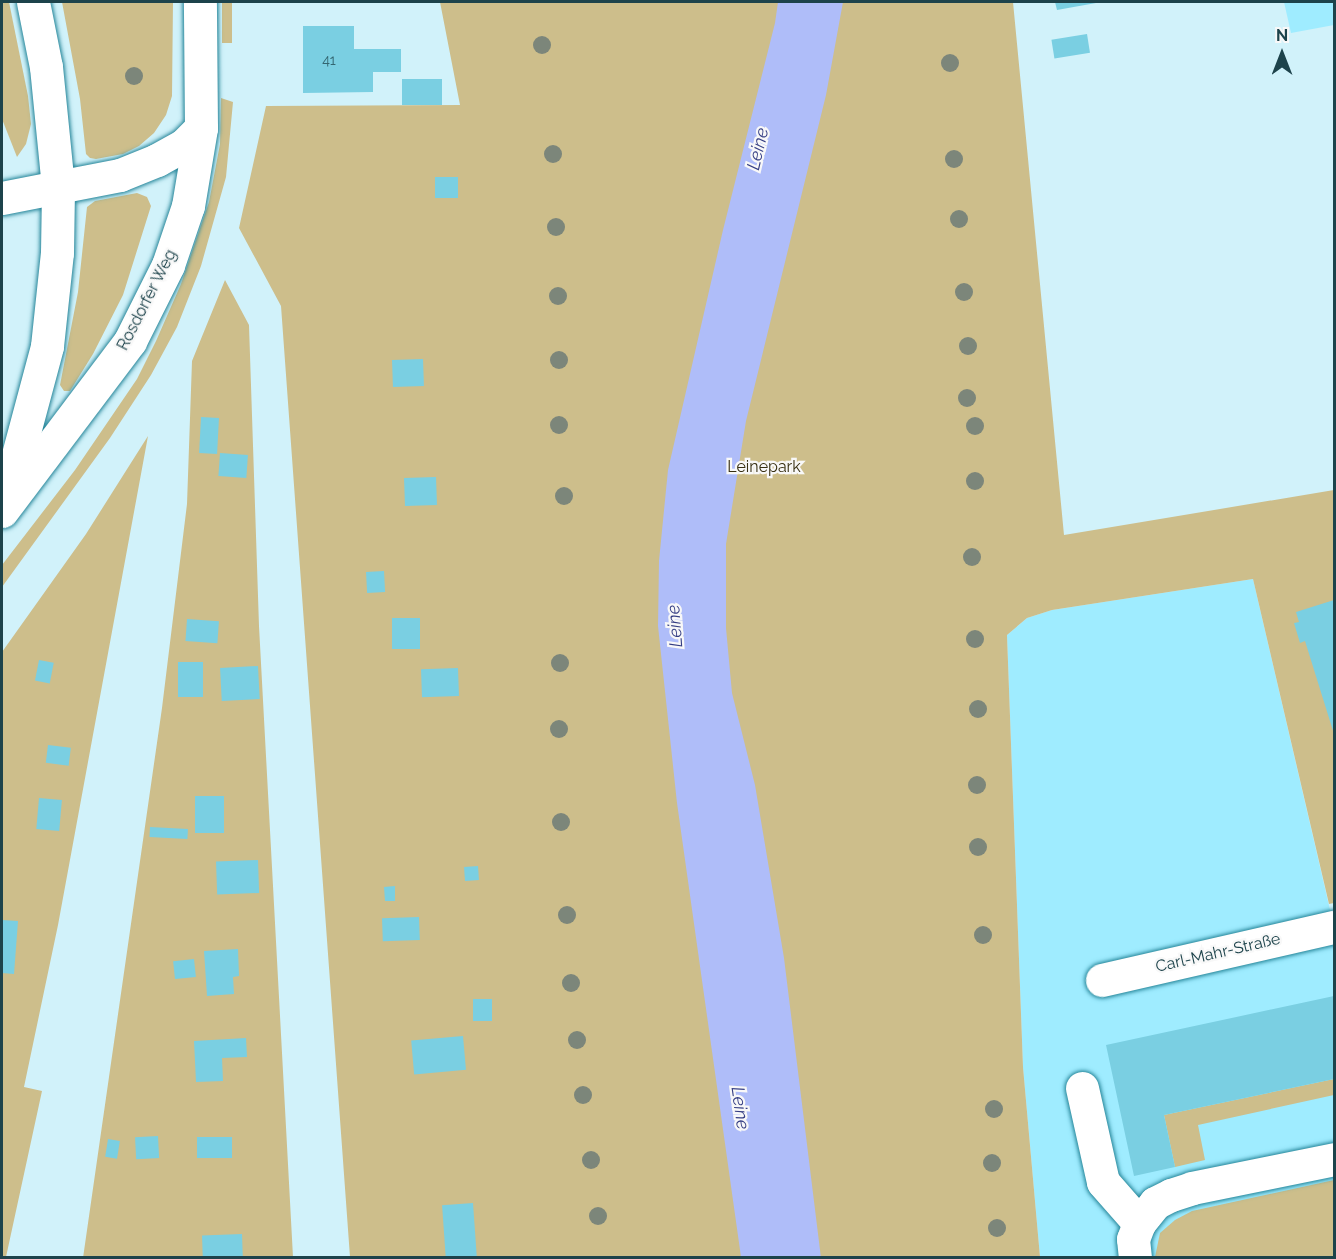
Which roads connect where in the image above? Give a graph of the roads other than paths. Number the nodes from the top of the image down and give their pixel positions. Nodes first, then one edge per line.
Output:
1 (33, 2) edge
2 (200, 2) edge
3 (201, 128) junction
4 (58, 187) junction
5 (2, 198) edge
6 (3, 510) edge
7 (1335, 927) edge
8 (1102, 980) dead end
9 (1082, 1089) dead end
10 (1335, 1159) edge
11 (1139, 1223) junction
12 (1135, 1257) edge

1 - 4 main road, Rosdorfer Weg
2 - 3 main road, Rosdorfer Weg
3 - 4 main road
3 - 6 main road, Rosdorfer Weg
4 - 5 main road
4 - 6 main road, Rosdorfer Weg
7 - 8 main road, Carl-Mahr-Straße
9 - 11 main road
10 - 11 main road
11 - 12 main road

